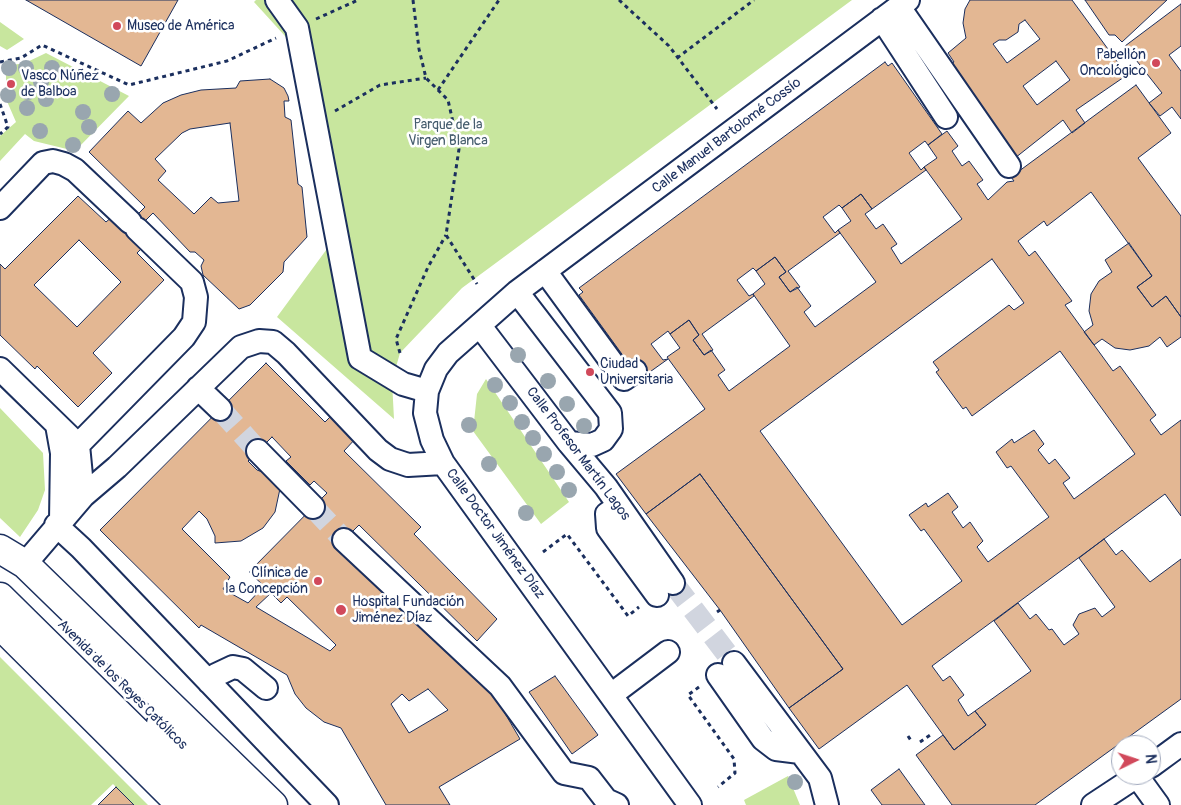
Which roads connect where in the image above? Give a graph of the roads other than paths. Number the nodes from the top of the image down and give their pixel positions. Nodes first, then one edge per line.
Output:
1 (277, 0) edge
2 (896, 9) edge
3 (946, 117) dead end
4 (1009, 166) dead end
5 (0, 208) edge
6 (545, 271) junction
7 (517, 292) junction
8 (480, 326) junction
9 (0, 368) edge
10 (635, 372) dead end
11 (198, 388) junction
12 (427, 391) junction
13 (220, 410) tunnel mouth
14 (57, 425) junction
15 (569, 443) junction
16 (78, 445) junction
17 (258, 450) tunnel mouth
18 (443, 463) junction
19 (83, 496) junction
20 (313, 507) tunnel mouth
21 (58, 523) junction
22 (344, 540) tunnel mouth
23 (0, 549) edge
24 (13, 564) edge
25 (658, 594) tunnel mouth
26 (0, 597) edge
27 (0, 626) edge
28 (668, 652) dead end
29 (718, 674) tunnel mouth
30 (209, 682) junction
31 (266, 688) dead end
32 (611, 695) junction
33 (1181, 744) edge
34 (1161, 758) edge
35 (820, 778) junction
36 (1123, 785) edge
37 (1148, 785) edge
38 (181, 805) edge
39 (210, 805) edge
40 (244, 805) edge
41 (273, 805) edge
42 (327, 805) edge
43 (617, 805) edge
44 (690, 805) edge
45 (827, 805) edge
46 (844, 805) edge
47 (1093, 805) edge
48 (1158, 805) edge

1 - 12 street
2 - 3 street
2 - 4 street
2 - 6 street, Calle Manuel Bartolomé Cossío
5 - 16 street
6 - 7 street, Calle Doctor Jiménez Díaz
6 - 10 street
7 - 8 street, Calle Doctor Jiménez Díaz
7 - 15 street
8 - 12 street, Calle Doctor Jiménez Díaz
8 - 15 street, Calle Profesor Martín Lagos
9 - 14 street
11 - 13 street
11 - 18 street
11 - 19 street
12 - 18 street, Calle Doctor Jiménez Díaz
14 - 16 street
14 - 21 street
15 - 25 street, Calle Profesor Martín Lagos
16 - 19 street
17 - 20 street
18 - 32 street, Calle Doctor Jiménez Díaz
19 - 21 street
21 - 24 street
21 - 30 street
22 - 43 street
23 - 24 main road
24 - 40 main road, Avenida de los Reyes Católicos
24 - 41 main road
26 - 39 main road, Avenida de los Reyes Católicos
27 - 38 main road
28 - 32 street
29 - 35 street
30 - 31 street
30 - 42 street
32 - 44 street, Calle Doctor Jiménez Díaz
33 - 34 street
35 - 45 street
35 - 46 street
36 - 47 street
37 - 48 street

